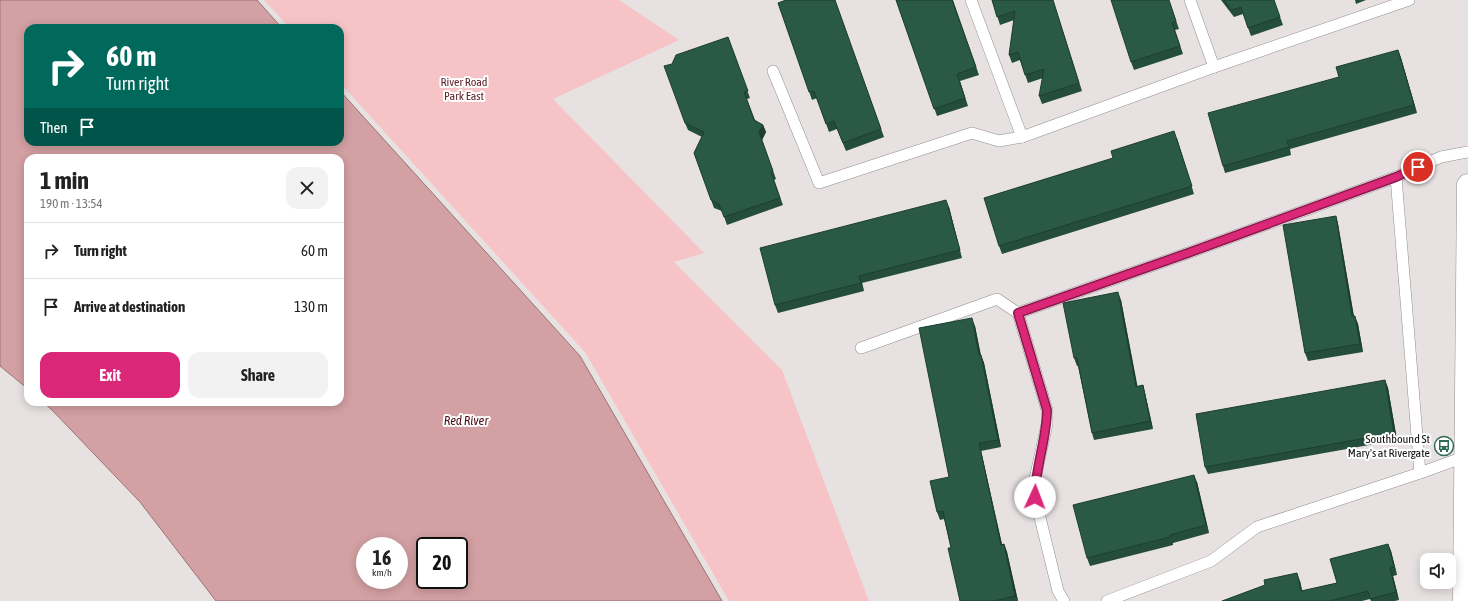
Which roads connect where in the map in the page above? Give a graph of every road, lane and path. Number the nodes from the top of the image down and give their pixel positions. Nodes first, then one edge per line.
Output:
1 (971, 0) edge
2 (1190, 0) edge
3 (1409, 0) edge
4 (1214, 67) junction
5 (773, 71) dead end
6 (1022, 137) junction
7 (1468, 152) edge
8 (1396, 177) junction
9 (1468, 185) edge
10 (1018, 313) junction
11 (862, 348) dead end
12 (1467, 456) edge
13 (1420, 473) junction
14 (1064, 601) edge
15 (1107, 601) edge
16 (1464, 601) edge

1 - 6 lane
2 - 4 lane
3 - 4 lane
4 - 6 lane
5 - 6 lane
7 - 8 lane
8 - 10 lane
8 - 13 lane
9 - 12 main road
10 - 11 lane
10 - 14 lane
12 - 13 lane
12 - 16 main road
13 - 15 lane

